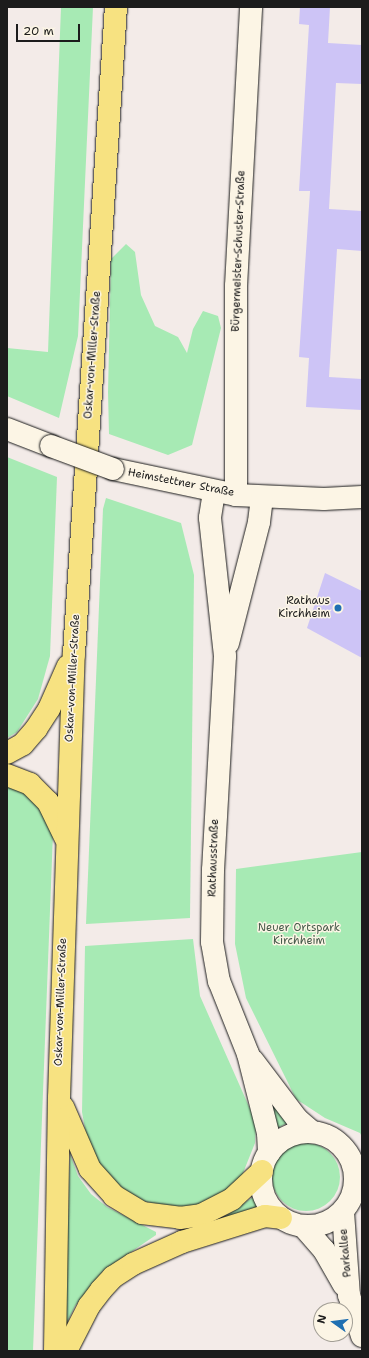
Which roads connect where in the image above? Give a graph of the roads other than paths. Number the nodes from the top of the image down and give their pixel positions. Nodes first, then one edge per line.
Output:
1 (116, 7) edge
2 (250, 7) edge
3 (7, 429) edge
4 (214, 492) junction
5 (236, 495) junction
6 (262, 497) junction
7 (362, 498) edge
8 (74, 654) junction
9 (225, 656) junction
10 (7, 753) edge
11 (7, 775) edge
12 (66, 839) junction
13 (248, 1054) junction
14 (59, 1098) junction
15 (312, 1132) junction
16 (265, 1162) junction
17 (343, 1212) junction
18 (281, 1218) junction
19 (303, 1226) junction
20 (349, 1295) junction
21 (362, 1336) edge
22 (55, 1351) edge
23 (66, 1351) edge

1 - 8 main road, Oskar-von-Miller-Straße
2 - 5 street, Bürgermeister-Schuster-Straße
3 - 4 street, Heimstettner Straße, bridge
4 - 5 street, Heimstettner Straße
4 - 9 street, Rathausstraße
5 - 6 street, Heimstettner Straße
6 - 7 street, Heimstettner Straße
6 - 9 street, Rathausstraße
8 - 10 main road
8 - 12 main road, Oskar-von-Miller-Straße
9 - 13 street, Rathausstraße
11 - 12 main road
12 - 14 main road, Oskar-von-Miller-Straße
13 - 15 street, Rathausstraße
13 - 16 street, Rathausstraße
14 - 16 main road
14 - 22 main road, Oskar-von-Miller-Straße
15 - 16 street
15 - 17 street
16 - 18 street
17 - 19 street
17 - 20 street, Parkallee
18 - 19 street
18 - 23 main road
19 - 20 street, Parkallee
20 - 21 street, Parkallee

